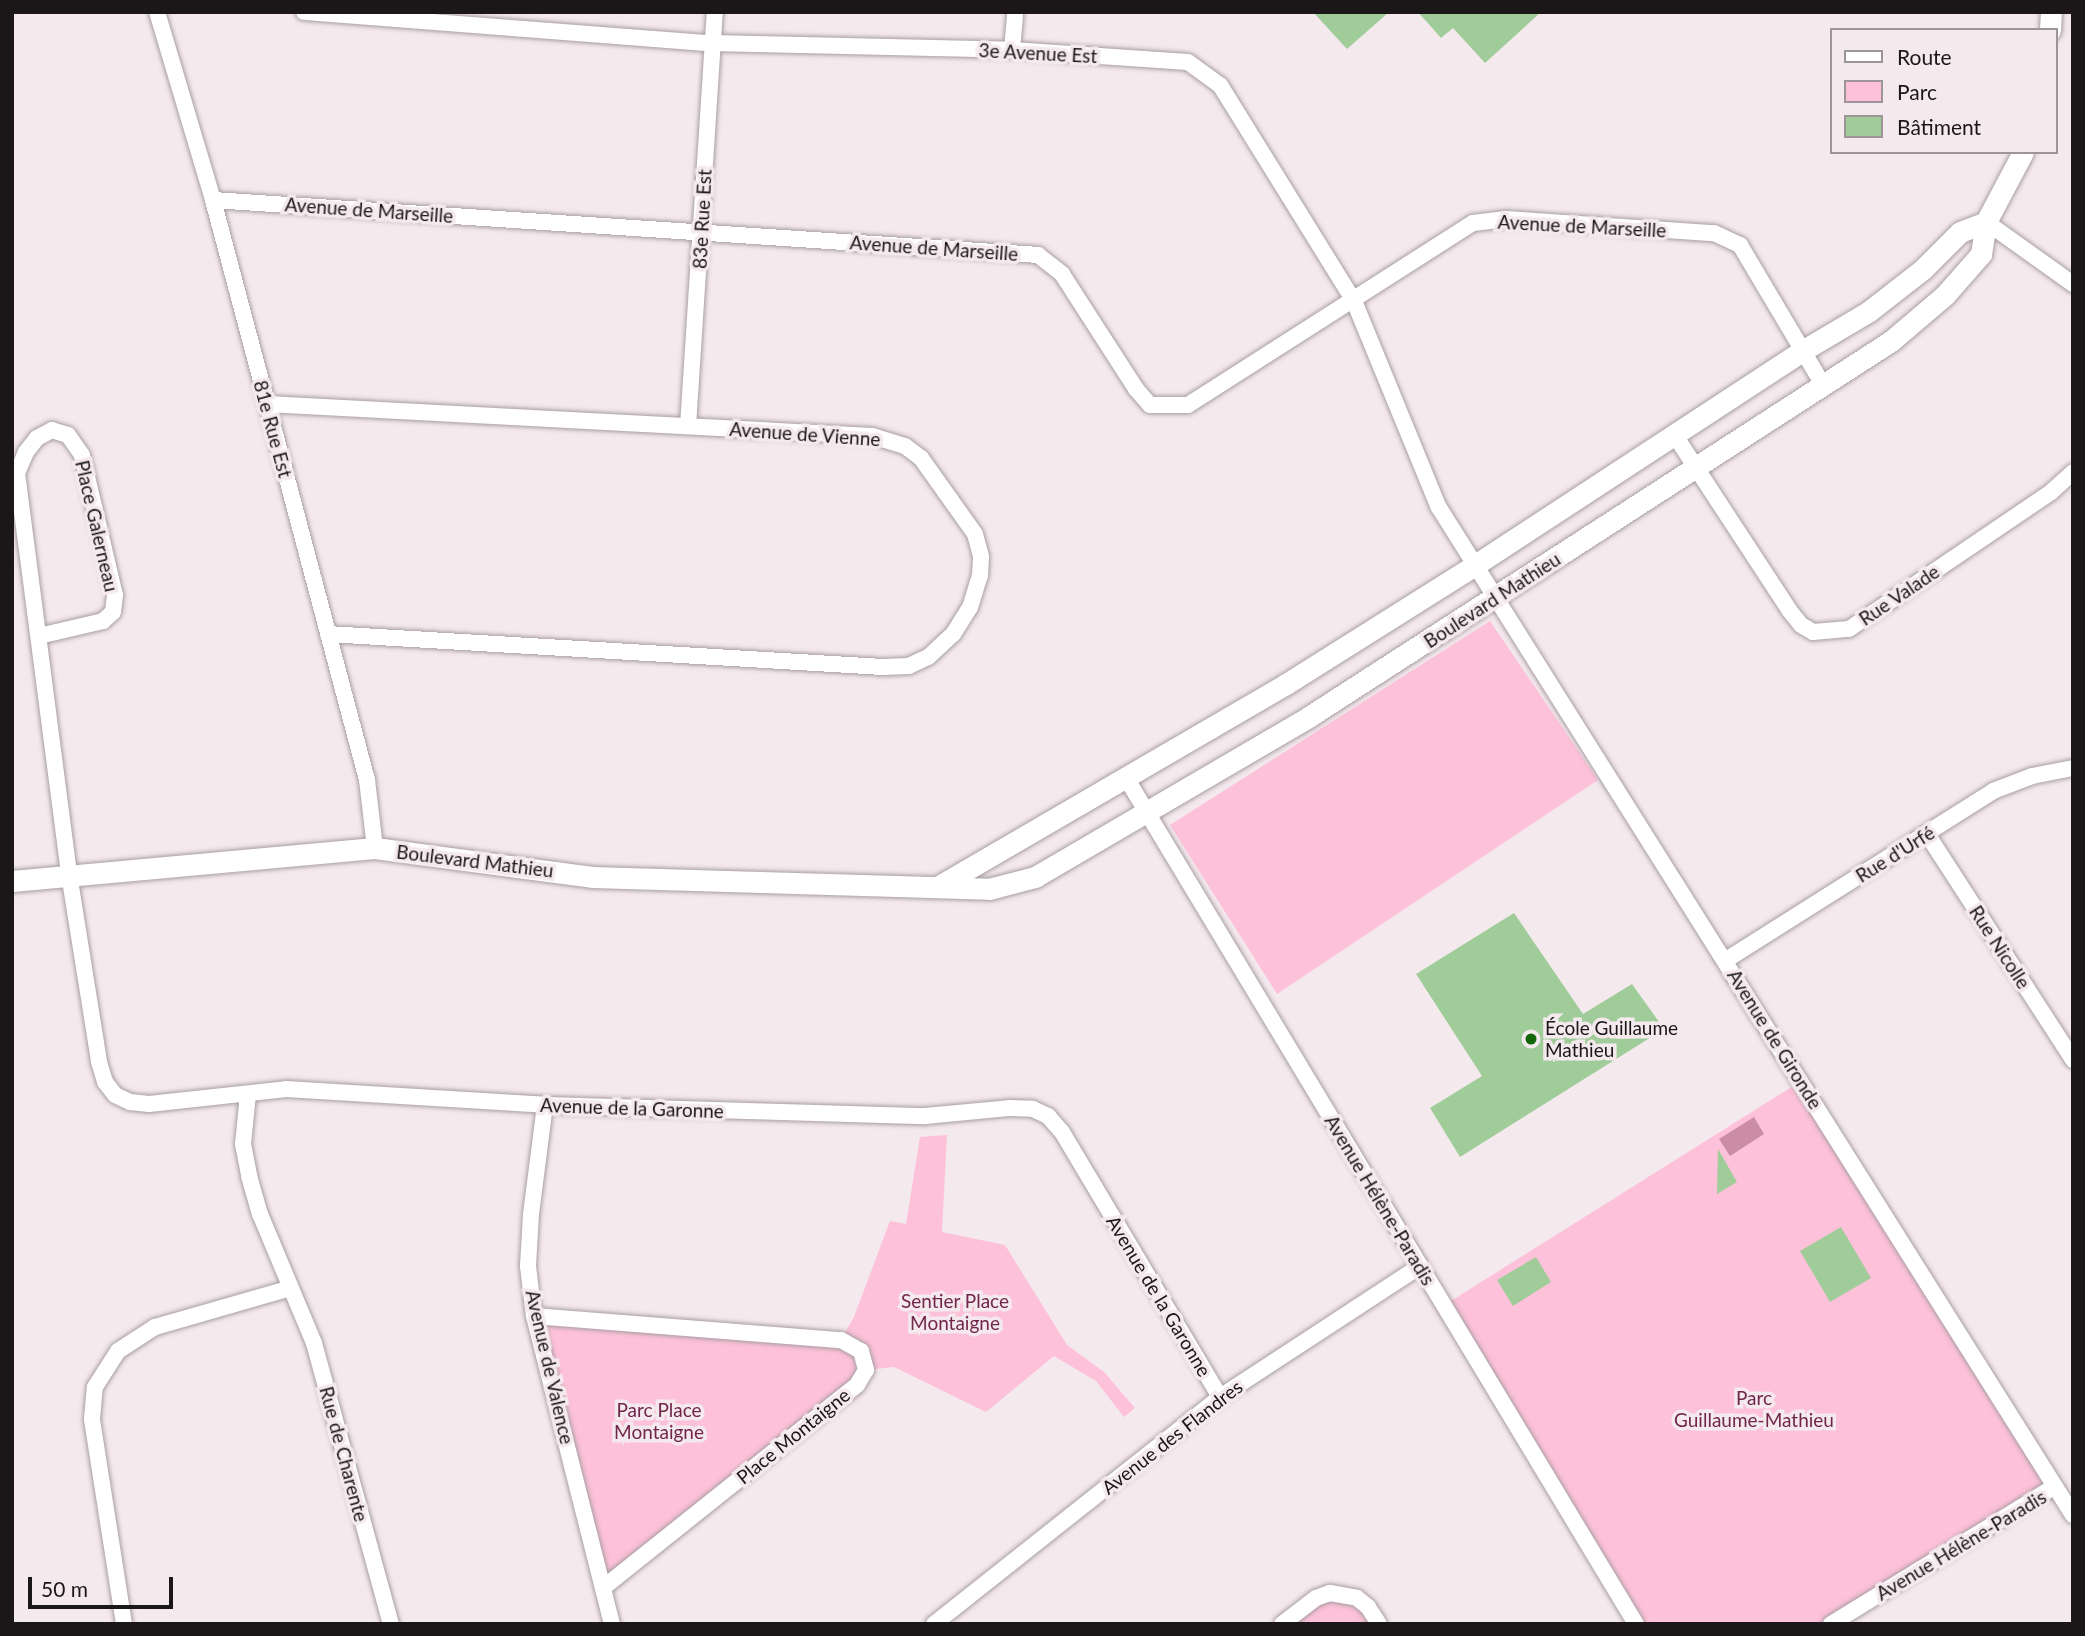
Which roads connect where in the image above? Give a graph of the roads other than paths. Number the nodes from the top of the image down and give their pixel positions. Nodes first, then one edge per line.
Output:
1 (157, 12) edge
2 (304, 12) edge
3 (715, 12) edge
4 (1015, 12) edge
5 (712, 43) junction
6 (1012, 50) junction
7 (2021, 154) edge
8 (213, 200) junction
9 (1986, 222) junction
10 (702, 231) junction
11 (2073, 284) edge
12 (1354, 301) junction
13 (1802, 351) junction
14 (1823, 384) junction
15 (267, 404) junction
16 (688, 426) junction
17 (1674, 435) junction
18 (1695, 467) junction
19 (2073, 472) edge
20 (1475, 565) junction
21 (1495, 599) junction
22 (328, 634) junction
23 (39, 636) junction
24 (2073, 768) edge
25 (1125, 776) junction
26 (1147, 813) junction
27 (1927, 834) junction
28 (375, 848) junction
29 (69, 874) junction
30 (12, 881) edge
31 (939, 886) junction
32 (1726, 960) junction
33 (2073, 1060) edge
34 (248, 1094) junction
35 (545, 1105) junction
36 (1420, 1266) junction
37 (291, 1288) junction
38 (534, 1316) junction
39 (1220, 1397) junction
40 (2054, 1487) junction
41 (2073, 1515) edge
42 (604, 1587) junction
43 (124, 1624) edge
44 (391, 1624) edge
45 (612, 1624) edge
46 (934, 1624) edge
47 (1282, 1624) edge
48 (1379, 1624) edge
49 (1636, 1624) edge
50 (1831, 1624) edge

1 - 8 street, 81e Rue Est
2 - 5 street, 3e Avenue Est
3 - 5 street, 83e Rue Est
4 - 6 street
5 - 6 street, 3e Avenue Est
5 - 10 street, 83e Rue Est
6 - 12 street, 3e Avenue Est
7 - 9 street, Boulevard Mathieu
8 - 10 street, Avenue de Marseille
8 - 15 street, 81e Rue Est
9 - 11 street
9 - 13 street, Boulevard Mathieu
9 - 14 street, Boulevard Mathieu
10 - 12 street, Avenue de Marseille
10 - 16 street, 83e Rue Est
12 - 13 street, Avenue de Marseille
12 - 20 street, 3e Avenue Est
13 - 14 street, Avenue de Marseille
13 - 17 street, Boulevard Mathieu
14 - 18 street, Boulevard Mathieu
15 - 16 street, Avenue de Vienne
15 - 22 street, 81e Rue Est
16 - 22 street, Avenue de Vienne
17 - 18 street, Rue Valade
17 - 20 street, Boulevard Mathieu
18 - 19 street, Rue Valade
18 - 21 street, Boulevard Mathieu
20 - 21 street, Avenue de Gironde
20 - 25 street, Boulevard Mathieu
21 - 26 street, Boulevard Mathieu
21 - 32 street, Avenue de Gironde
22 - 28 street, 81e Rue Est
23 - 23 street, Place Galerneau
23 - 29 street, Place Galerneau
24 - 27 street, Rue d'Urfé
25 - 26 street, Avenue Hélène-Paradis
25 - 31 street, Boulevard Mathieu
26 - 31 street, Boulevard Mathieu
26 - 36 street, Avenue Hélène-Paradis
27 - 32 street, Rue d'Urfé
27 - 33 street, Rue Nicolle
28 - 29 street, Boulevard Mathieu
28 - 31 street, Boulevard Mathieu
29 - 30 street, Boulevard Mathieu
29 - 34 street, Avenue de la Garonne
32 - 40 street, Avenue de Gironde
34 - 35 street, Avenue de la Garonne
34 - 37 street, Rue de Charente
35 - 38 street, Avenue de Valence
35 - 39 street, Avenue de la Garonne
36 - 39 street, Avenue des Flandres
36 - 49 street, Avenue Hélène-Paradis
37 - 43 street
37 - 44 street, Rue de Charente
38 - 42 street, Avenue de Valence
38 - 42 street, Place Montaigne
39 - 46 street, Avenue des Flandres
40 - 41 street, Avenue de Gironde
40 - 50 street, Avenue Hélène-Paradis
42 - 45 street, Avenue de Valence
47 - 48 street

